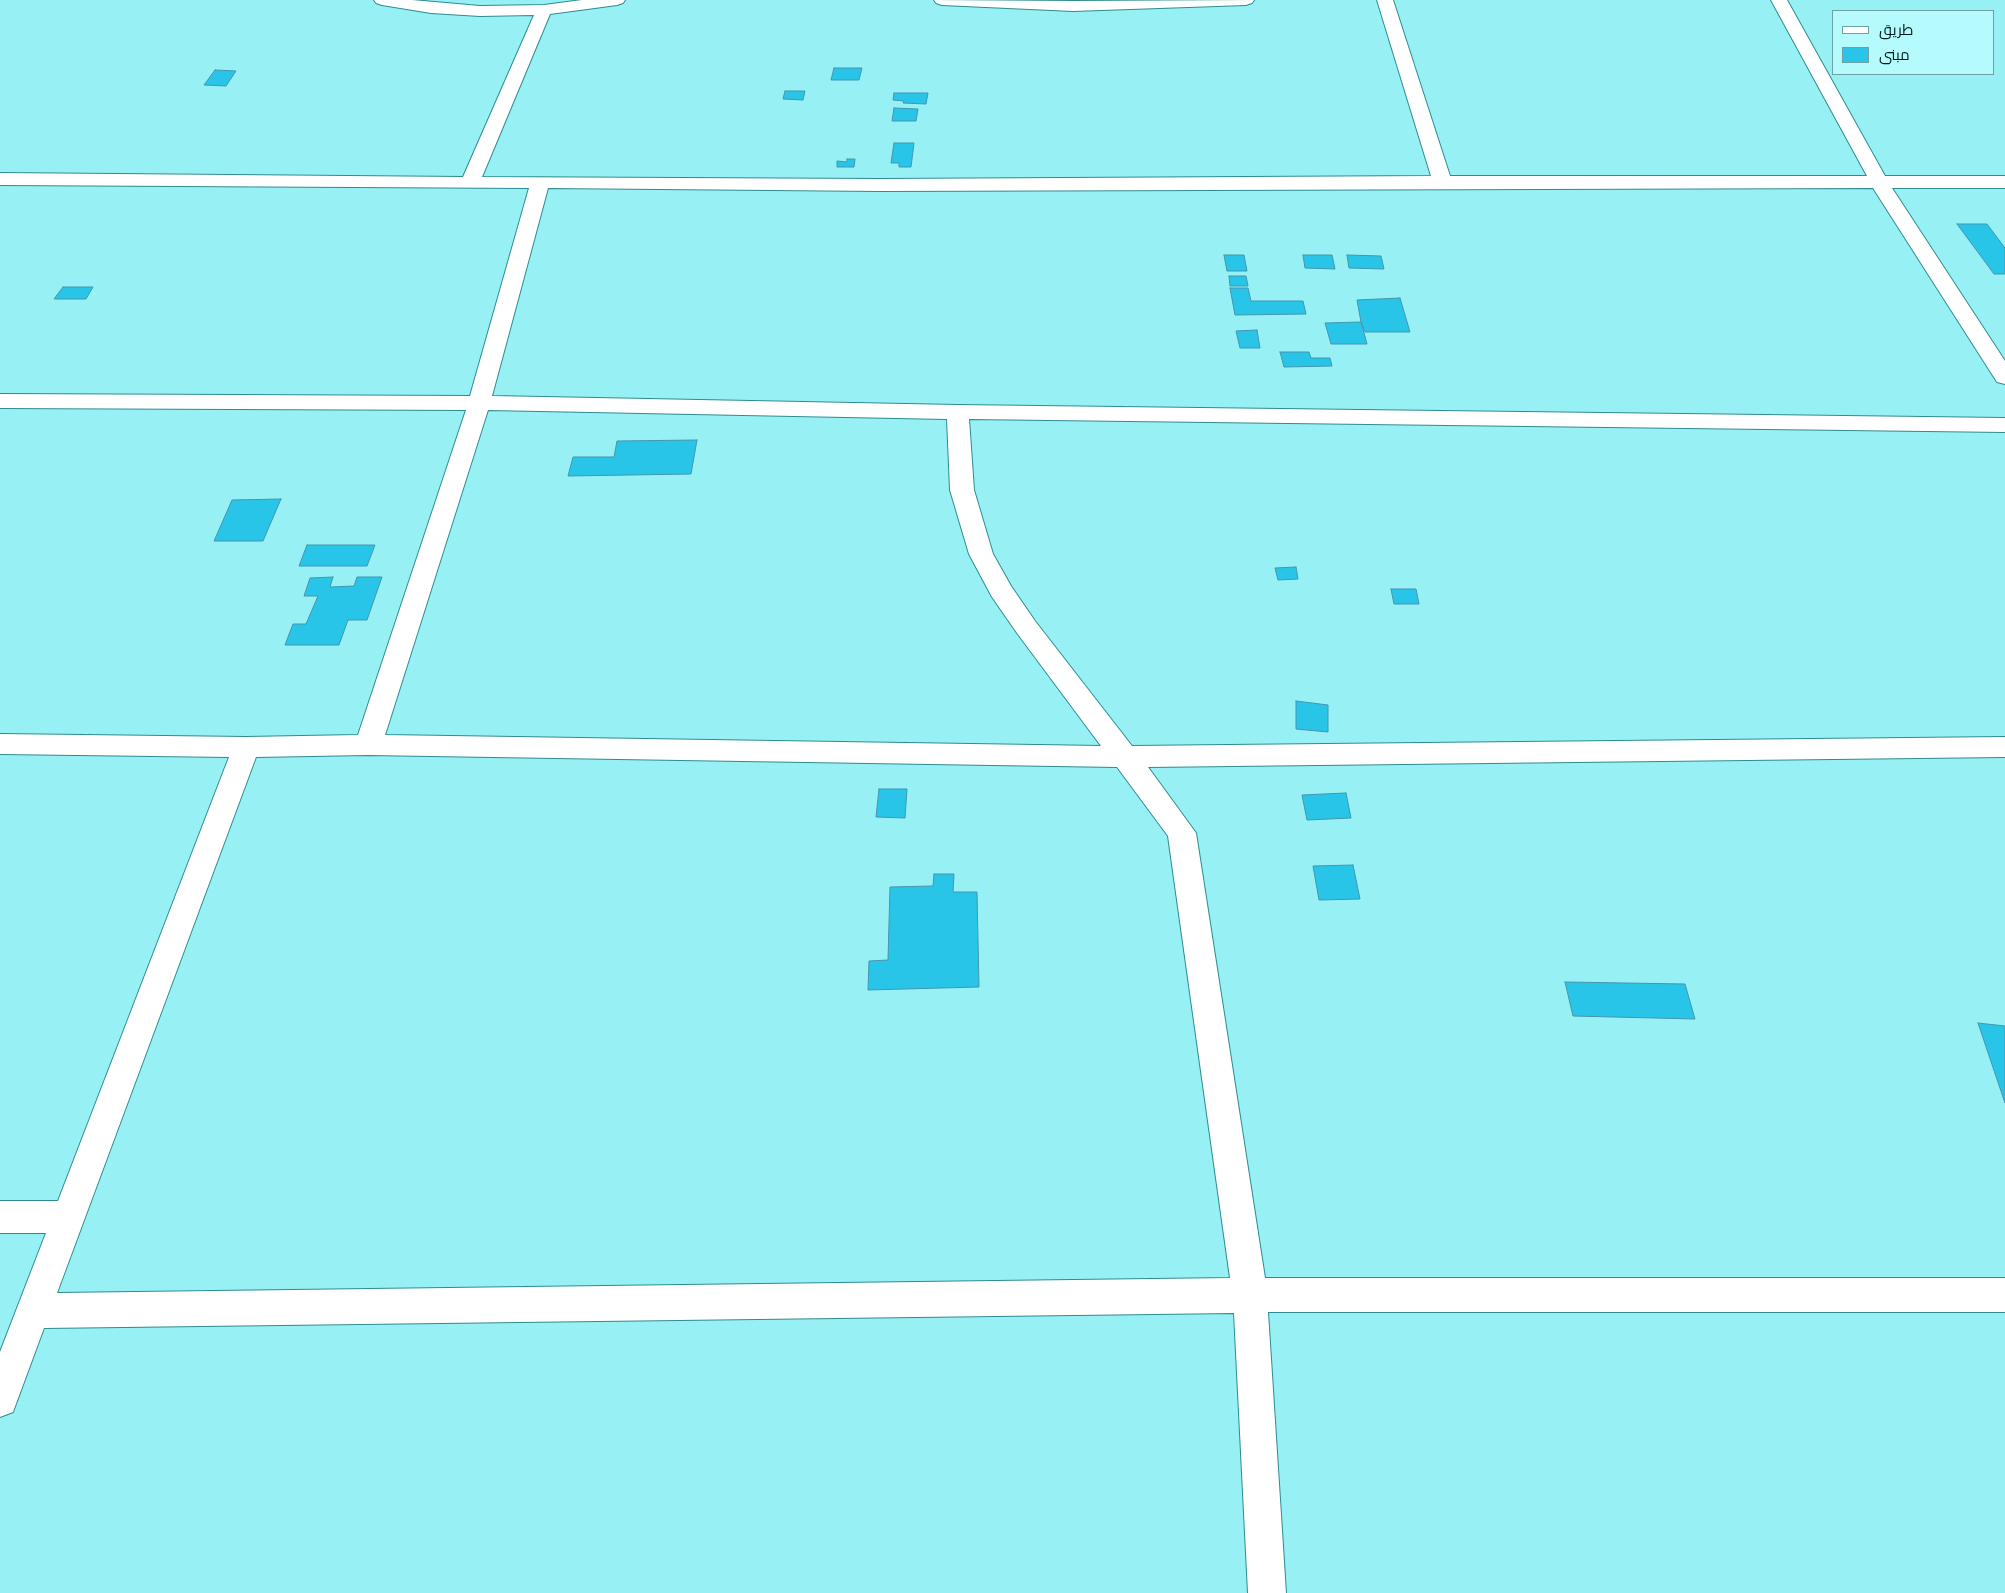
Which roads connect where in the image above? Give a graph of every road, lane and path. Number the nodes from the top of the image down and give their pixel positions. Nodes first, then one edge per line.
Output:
1 (382, 0) edge
2 (617, 0) edge
3 (942, 0) edge
4 (1246, 0) edge
5 (1385, 0) edge
6 (1779, 0) edge
7 (544, 10) junction
8 (0, 179) edge
9 (470, 182) junction
10 (1442, 182) junction
11 (1879, 182) junction
12 (2005, 182) edge
13 (540, 183) junction
14 (2005, 376) edge
15 (0, 401) edge
16 (479, 403) junction
17 (958, 412) junction
18 (2005, 425) edge
19 (0, 744) edge
20 (368, 745) junction
21 (246, 747) junction
22 (2005, 747) edge
23 (1125, 757) junction
24 (0, 1217) edge
25 (69, 1217) junction
26 (1250, 1295) junction
27 (2005, 1295) edge
28 (33, 1311) junction
29 (0, 1399) edge
30 (1267, 1593) edge

1 - 7 street
2 - 7 street
3 - 4 street
5 - 10 street
6 - 11 street
7 - 9 street
8 - 9 street
9 - 13 street
10 - 11 street
10 - 13 street
11 - 12 street
11 - 14 street
13 - 16 street
15 - 16 street
16 - 17 street
16 - 20 street
17 - 18 street
17 - 23 street
19 - 21 street
20 - 21 street
20 - 23 street
21 - 25 street
22 - 23 street
23 - 26 street
24 - 25 street
25 - 28 street
26 - 27 street
26 - 28 street
26 - 30 street
28 - 29 street

